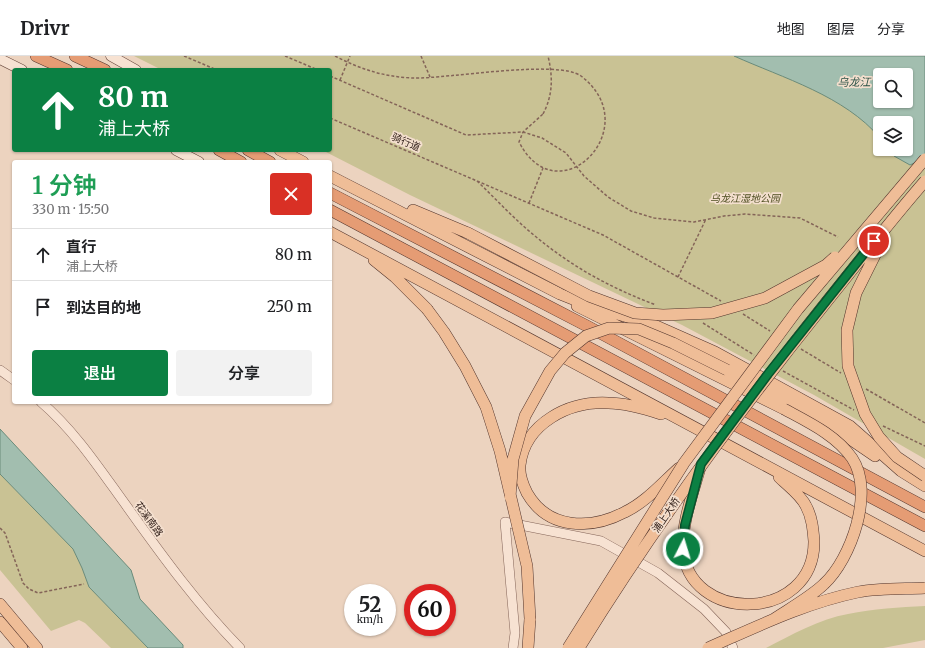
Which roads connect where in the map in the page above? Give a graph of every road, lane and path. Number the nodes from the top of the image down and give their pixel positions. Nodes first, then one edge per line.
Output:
1 (36, 56) edge
2 (75, 56) edge
3 (111, 56) edge
4 (184, 56) edge
5 (286, 56) edge
6 (335, 56) edge
7 (350, 56) edge
8 (421, 56) edge
9 (548, 56) edge
10 (0, 59) edge
11 (18, 68) edge
12 (63, 68) edge
13 (101, 68) edge
14 (132, 68) edge
15 (212, 68) edge
16 (313, 68) edge
17 (430, 76) junction
18 (332, 77) edge
19 (340, 80) junction
20 (332, 119) edge
21 (523, 132) junction
22 (180, 152) edge
23 (219, 152) edge
24 (223, 152) edge
25 (252, 152) edge
26 (284, 152) edge
27 (925, 159) edge
28 (195, 160) edge
29 (229, 160) edge
30 (237, 160) edge
31 (266, 160) edge
32 (299, 160) edge
33 (577, 167) junction
34 (543, 168) junction
35 (332, 177) edge
36 (332, 177) edge
37 (925, 181) edge
38 (332, 195) edge
39 (529, 203) junction
40 (332, 211) edge
41 (894, 216) junction
42 (706, 220) junction
43 (865, 230) junction
44 (332, 233) edge
45 (838, 237) dead end
46 (357, 245) junction
47 (678, 277) junction
48 (536, 282) junction
49 (723, 303) dead end
50 (737, 311) dead end
51 (771, 331) dead end
52 (798, 348) dead end
53 (0, 370) edge
54 (846, 376) dead end
55 (12, 379) edge
56 (866, 389) dead end
57 (43, 404) edge
58 (925, 423) edge
59 (696, 426) junction
60 (684, 463) junction
61 (701, 464) junction
62 (772, 469) junction
63 (901, 472) junction
64 (925, 476) edge
65 (925, 486) edge
66 (510, 496) junction
67 (925, 507) edge
68 (925, 526) edge
69 (0, 528) edge
70 (925, 551) edge
71 (84, 584) dead end
72 (925, 588) edge
73 (0, 604) edge
74 (774, 619) junction
75 (0, 622) edge
76 (22, 648) edge
77 (36, 648) edge
78 (240, 648) edge
79 (513, 648) edge
80 (528, 648) edge
81 (568, 648) edge
82 (579, 648) edge
83 (708, 648) edge
84 (733, 648) edge

1 - 12 highway
2 - 13 highway
3 - 14 main road
4 - 15 path
5 - 16 path
6 - 17 path
7 - 19 path
8 - 17 path
9 - 21 path, bridge
10 - 11 main road
17 - 33 path
18 - 19 path
19 - 21 path
20 - 39 path, 骑行道
21 - 33 path
21 - 34 path
22 - 28 main road
23 - 29 highway
24 - 30 highway
25 - 31 highway
26 - 32 main road
27 - 43 main road, bridge
33 - 34 path
33 - 42 path
34 - 39 path
35 - 43 main road, bridge
36 - 48 main road
37 - 41 main road, 浦上大桥, bridge
38 - 67 highway
39 - 47 path, 骑行道
40 - 68 highway
41 - 61 main road, 浦上大桥, bridge
41 - 64 main road, bridge
42 - 45 path
42 - 47 path
43 - 60 main road, bridge
44 - 46 main road
46 - 59 main road
46 - 66 main road, bridge
47 - 49 path, 骑行道
48 - 63 main road
48 - 74 main road, bridge
50 - 51 path
52 - 54 path
53 - 55 street
56 - 58 path
57 - 78 street, 花溪南路
59 - 60 main road, bridge
59 - 62 main road
60 - 81 main road, bridge
61 - 62 main road, bridge
61 - 82 main road, 浦上大桥, bridge
62 - 70 main road
63 - 65 main road
63 - 66 main road, bridge
66 - 80 main road, bridge
69 - 71 path
72 - 74 main road, bridge
73 - 77 main road
74 - 83 main road, bridge
75 - 76 main road
79 - 84 street

